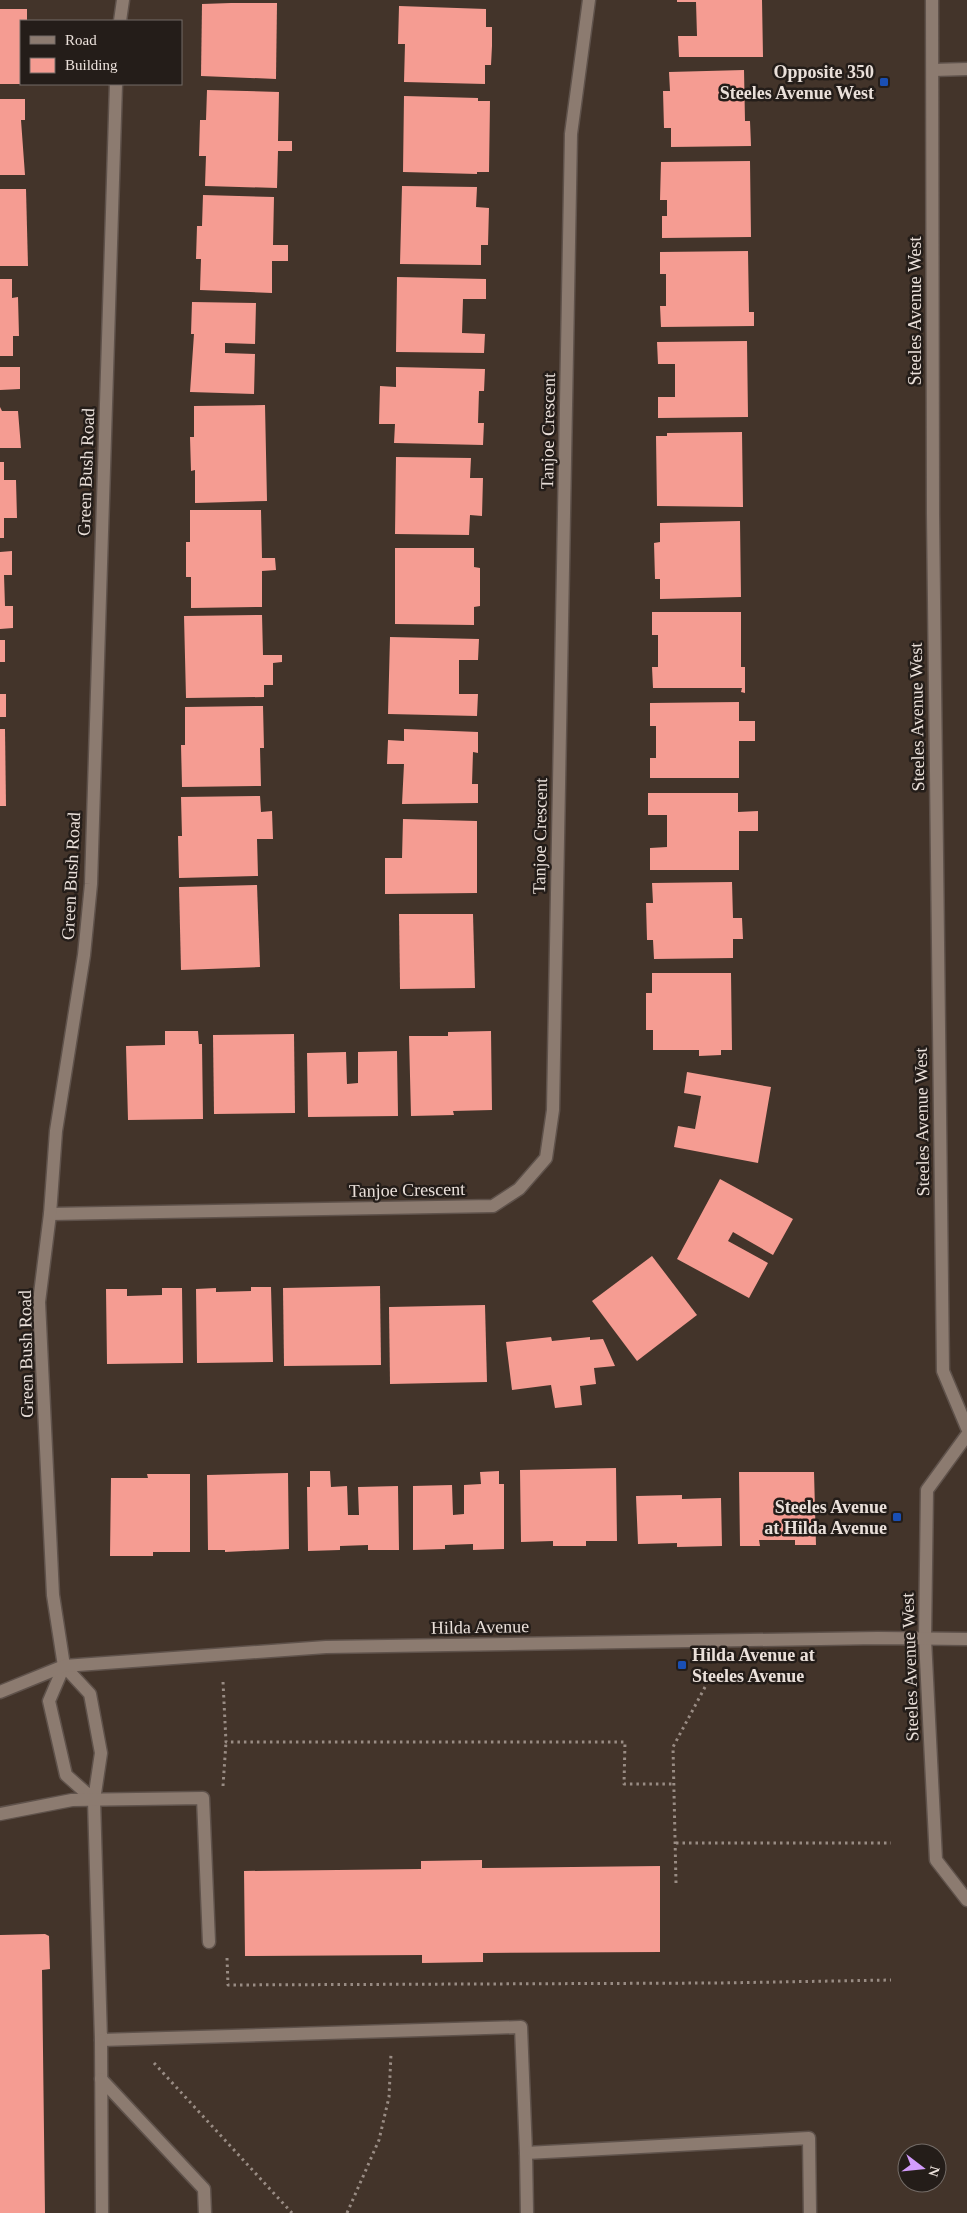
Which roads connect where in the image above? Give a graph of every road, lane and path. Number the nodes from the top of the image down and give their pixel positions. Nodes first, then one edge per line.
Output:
1 (124, 0) edge
2 (589, 0) edge
3 (932, 0) edge
4 (120, 20) edge
5 (967, 68) edge
6 (933, 70) junction
7 (116, 85) edge
8 (50, 1214) junction
9 (967, 1428) edge
10 (967, 1436) edge
11 (925, 1639) junction
12 (967, 1639) edge
13 (64, 1666) junction
14 (712, 1674) dead end
15 (223, 1682) dead end
16 (0, 1692) edge
17 (226, 1742) junction
18 (674, 1784) junction
19 (223, 1788) dead end
20 (94, 1800) junction
21 (0, 1814) edge
22 (676, 1843) junction
23 (891, 1843) dead end
24 (676, 1883) dead end
25 (967, 1900) edge
26 (209, 1942) dead end
27 (227, 1955) dead end
28 (891, 1980) dead end
29 (392, 2031) junction
30 (141, 2039) junction
31 (101, 2040) junction
32 (101, 2079) junction
33 (526, 2153) junction
34 (102, 2213) edge
35 (204, 2213) edge
36 (292, 2213) edge
37 (347, 2213) edge
38 (527, 2213) edge
39 (810, 2213) edge

1 - 4 street
2 - 8 street, Tanjoe Crescent
3 - 6 street, Steeles Avenue West
5 - 6 street
6 - 9 street, Steeles Avenue West
7 - 8 street, Green Bush Road
8 - 13 street, Green Bush Road
10 - 11 street, Steeles Avenue West
11 - 12 street, Hilda Avenue
11 - 13 street, Hilda Avenue
11 - 25 street, Steeles Avenue West
13 - 16 street, Hilda Avenue
13 - 20 street
13 - 20 street
14 - 18 path
15 - 17 path
17 - 18 path
17 - 19 path
18 - 22 path
20 - 21 street
20 - 26 street
20 - 31 street
22 - 23 path
22 - 24 path
27 - 28 path
29 - 30 street
29 - 33 street
29 - 37 path
30 - 31 street
30 - 36 path
31 - 32 street
32 - 34 street
32 - 35 street
33 - 38 street
33 - 39 street

